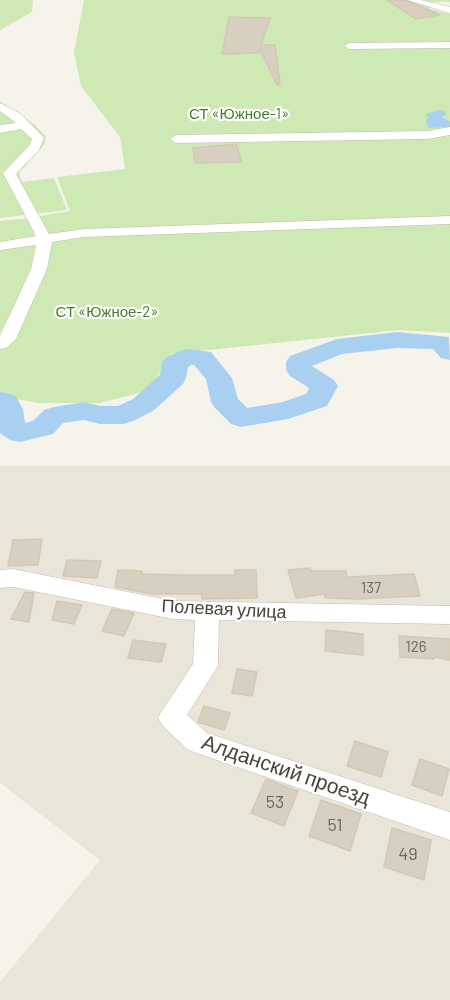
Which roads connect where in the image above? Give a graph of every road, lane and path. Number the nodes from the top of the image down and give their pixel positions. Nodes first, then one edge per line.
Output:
1 (411, 0) edge
2 (450, 10) edge
3 (450, 45) edge
4 (349, 46) dead end
5 (0, 106) edge
6 (24, 125) junction
7 (0, 129) edge
8 (450, 131) edge
9 (176, 139) dead end
10 (5, 173) edge
11 (450, 220) edge
12 (45, 239) junction
13 (0, 246) edge
14 (0, 344) edge
15 (0, 579) edge
16 (207, 611) junction
17 (450, 615) edge
18 (450, 826) edge

1 - 2 street
3 - 4 street
5 - 6 street
6 - 7 street
6 - 10 street
8 - 9 street
10 - 12 street
11 - 12 street
12 - 13 street
12 - 14 street
15 - 16 street, Полевая улица
16 - 17 street, Полевая улица
16 - 18 street, Алданский проезд

